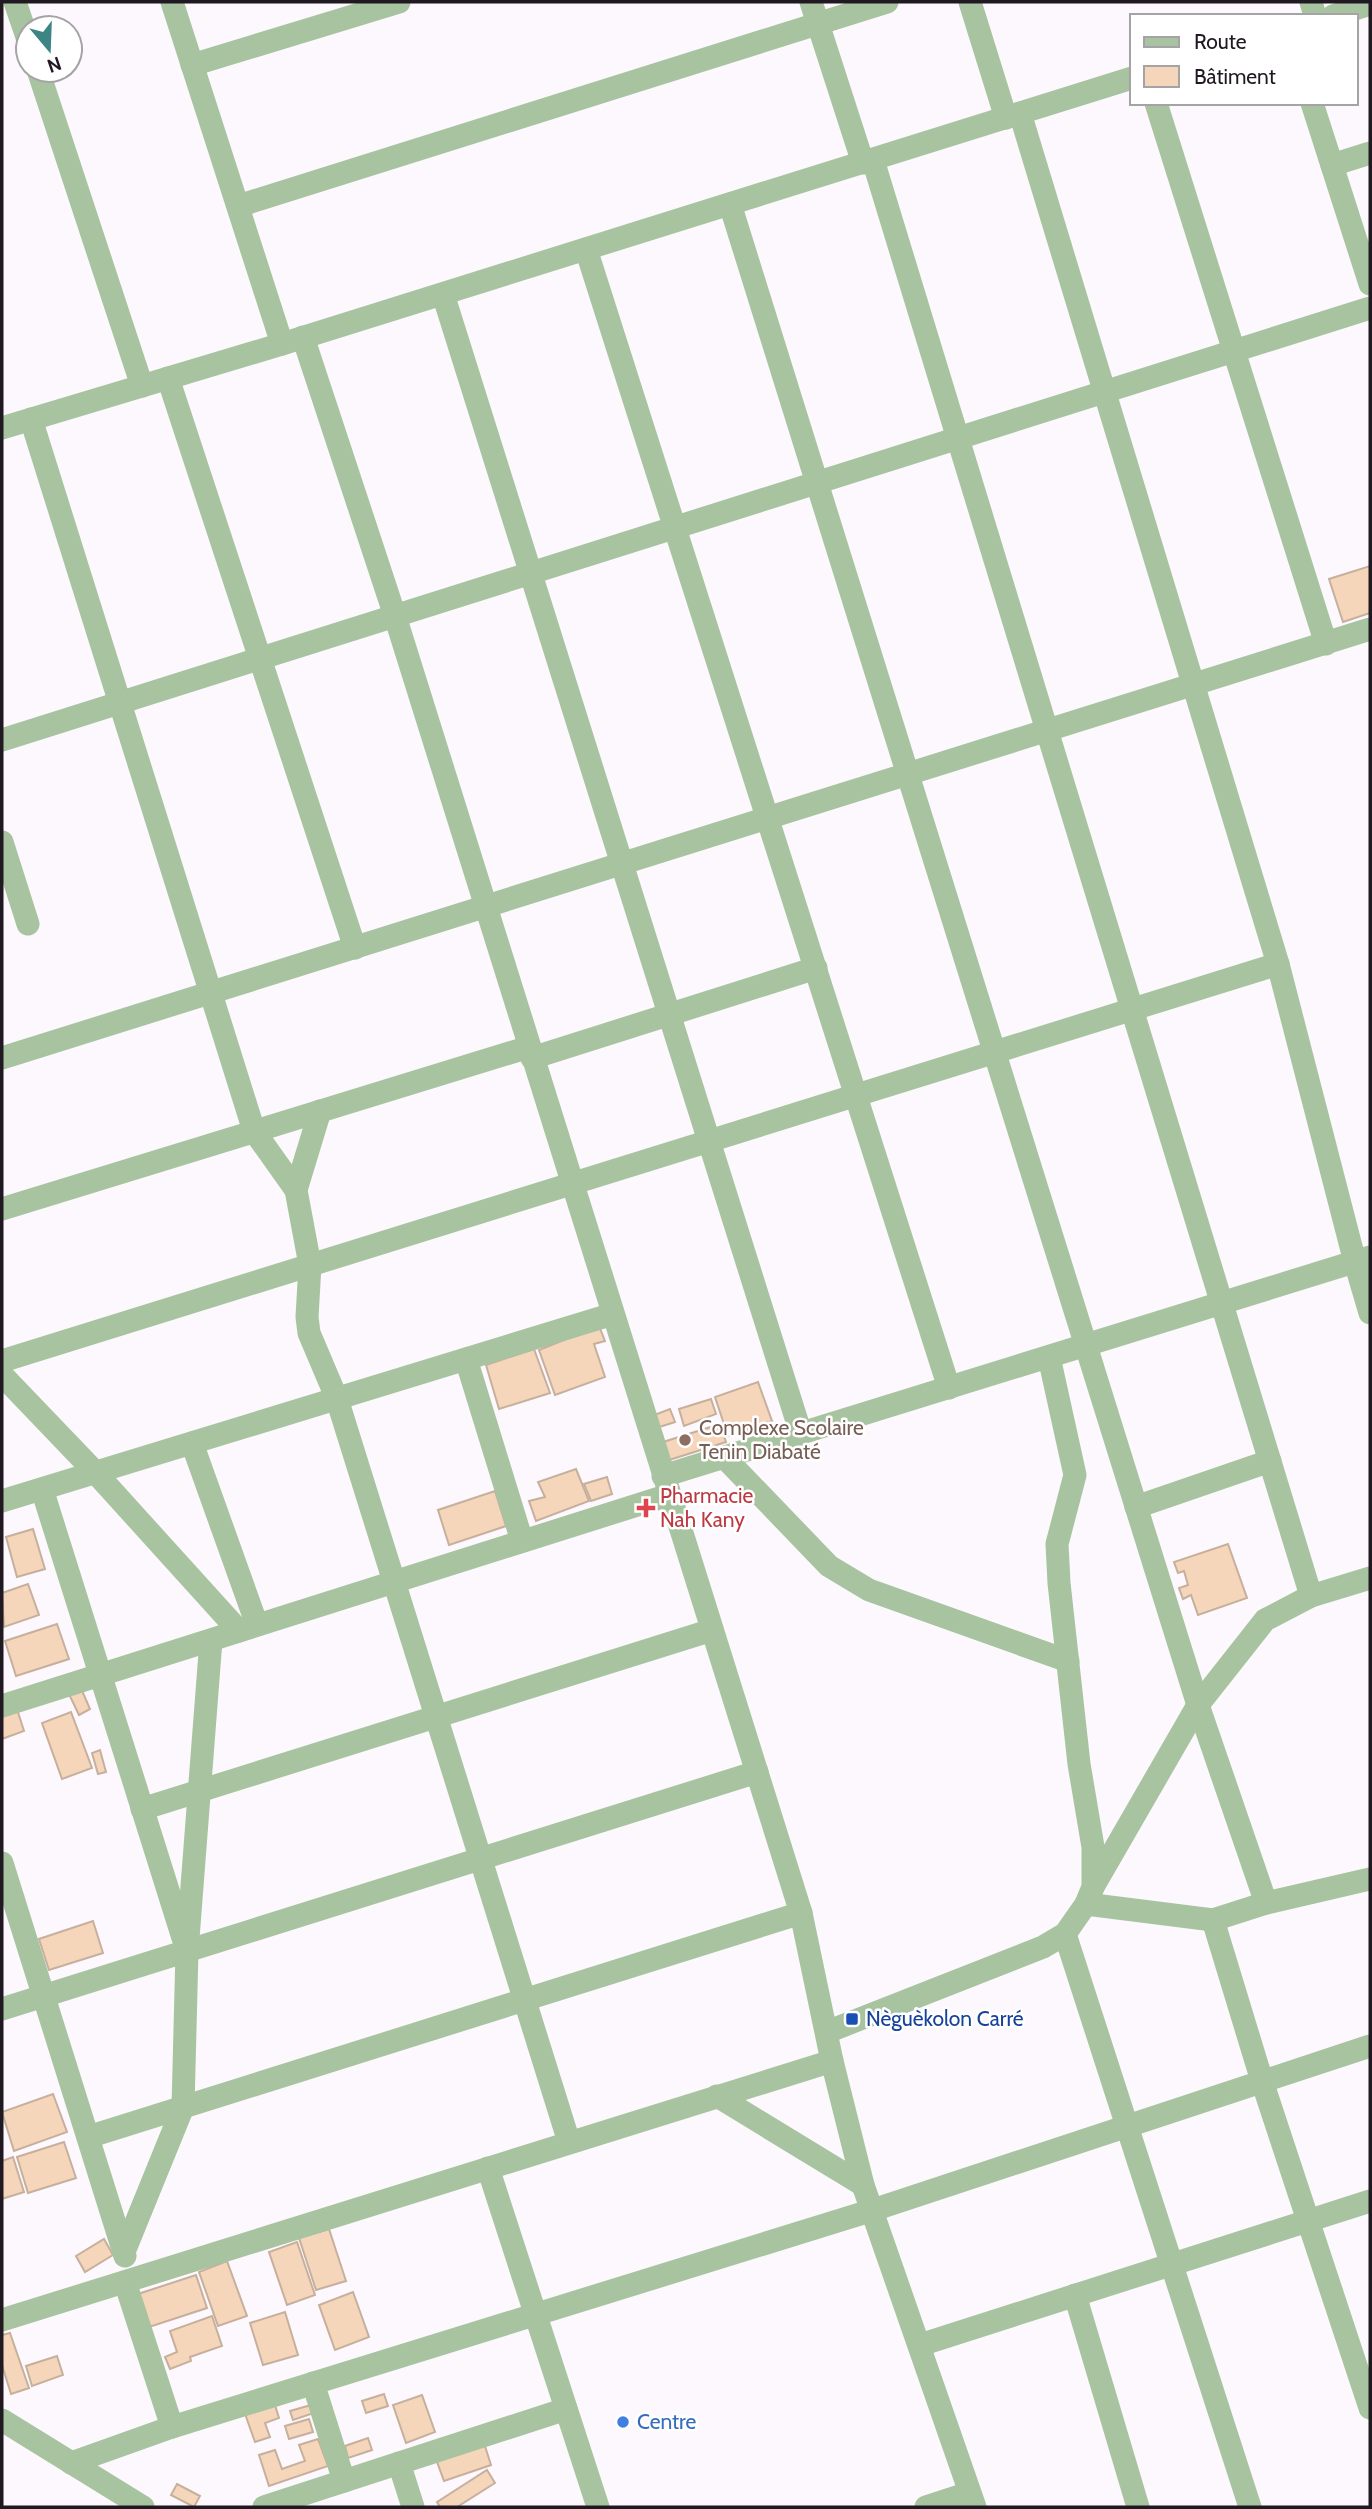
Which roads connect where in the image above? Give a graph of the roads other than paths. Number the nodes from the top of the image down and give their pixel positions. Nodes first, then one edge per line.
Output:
1 (172, 2) edge
2 (398, 2) edge
3 (887, 2) edge
4 (970, 2) edge
5 (1370, 4) edge
6 (815, 13) edge
7 (1339, 14) edge
8 (192, 65) junction
9 (1130, 79) edge
10 (43, 84) edge
11 (1157, 105) edge
12 (1313, 105) edge
13 (1013, 116) junction
14 (1370, 153) edge
15 (868, 161) junction
16 (1332, 165) junction
17 (730, 204) junction
18 (238, 206) junction
19 (586, 249) junction
20 (1370, 284) edge
21 (443, 294) junction
22 (1370, 308) edge
23 (292, 341) junction
24 (1234, 351) junction
25 (167, 378) junction
26 (142, 386) junction
27 (1105, 392) junction
28 (31, 419) junction
29 (2, 428) edge
30 (958, 439) junction
31 (817, 483) junction
32 (675, 528) junction
33 (530, 573) junction
34 (395, 616) junction
35 (1370, 629) edge
36 (1326, 644) junction
37 (260, 659) junction
38 (1194, 686) junction
39 (120, 703) junction
40 (1047, 732) junction
41 (2, 740) edge
42 (909, 775) junction
43 (768, 819) junction
44 (2, 842) edge
45 (622, 865) junction
46 (485, 907) junction
47 (28, 924) dead end
48 (355, 948) junction
49 (1278, 964) junction
50 (816, 968) junction
51 (211, 993) junction
52 (1132, 1010) junction
53 (669, 1015) junction
54 (995, 1052) junction
55 (531, 1053) junction
56 (2, 1058) edge
57 (856, 1096) junction
58 (320, 1111) junction
59 (254, 1131) junction
60 (709, 1142) junction
61 (572, 1184) junction
62 (296, 1190) junction
63 (2, 1209) edge
64 (1362, 1259) edge
65 (310, 1265) junction
66 (1222, 1304) junction
67 (613, 1314) junction
68 (1370, 1314) edge
69 (1086, 1346) junction
70 (1049, 1357) junction
71 (466, 1359) junction
72 (2, 1361) edge
73 (2, 1375) edge
74 (949, 1388) junction
75 (337, 1399) junction
76 (801, 1434) junction
77 (192, 1443) junction
78 (725, 1458) junction
79 (1270, 1461) junction
80 (95, 1472) junction
81 (666, 1486) junction
82 (42, 1489) junction
83 (2, 1501) edge
84 (1136, 1507) junction
85 (522, 1541) junction
86 (1370, 1578) edge
87 (395, 1582) junction
88 (1311, 1596) junction
89 (248, 1628) junction
90 (712, 1630) junction
91 (211, 1640) junction
92 (1068, 1661) junction
93 (100, 1675) junction
94 (1198, 1704) junction
95 (2, 1706) edge
96 (436, 1716) junction
97 (757, 1772) junction
98 (200, 1790) junction
99 (142, 1809) junction
100 (481, 1859) junction
101 (2, 1863) edge
102 (1370, 1879) edge
103 (1090, 1895) junction
104 (1266, 1903) junction
105 (801, 1913) junction
106 (1213, 1920) junction
107 (1065, 1934) junction
108 (187, 1951) junction
109 (44, 1996) junction
110 (525, 2000) junction
111 (2, 2010) edge
112 (827, 2032) junction
113 (1370, 2046) edge
114 (832, 2061) junction
115 (1262, 2081) junction
116 (717, 2096) junction
117 (183, 2107) junction
118 (1126, 2125) junction
119 (88, 2137) junction
120 (569, 2142) junction
121 (488, 2168) junction
122 (863, 2185) junction
123 (1370, 2201) edge
124 (873, 2210) junction
125 (1308, 2221) junction
126 (124, 2252) junction
127 (1171, 2265) junction
128 (129, 2280) junction
129 (1075, 2295) junction
130 (535, 2313) junction
131 (2, 2320) edge
132 (920, 2345) junction
133 (1365, 2373) edge
134 (313, 2383) junction
135 (1370, 2408) edge
136 (566, 2409) junction
137 (2, 2420) edge
138 (172, 2427) junction
139 (71, 2463) junction
140 (399, 2463) junction
141 (344, 2481) junction
142 (972, 2500) edge
143 (143, 2507) edge
144 (264, 2507) edge
145 (413, 2507) edge
146 (598, 2507) edge
147 (926, 2507) edge
148 (1138, 2507) edge
149 (1250, 2507) edge

1 - 8 street
2 - 8 street
3 - 6 street
4 - 13 street
5 - 7 street
6 - 15 street
6 - 18 street
8 - 18 street
9 - 13 street
10 - 26 street
11 - 24 street
12 - 16 street
13 - 15 street
13 - 27 street
14 - 16 street
15 - 17 street
15 - 30 street
16 - 20 street
17 - 19 street
17 - 31 street
18 - 23 street
19 - 21 street
19 - 32 street
21 - 23 street
21 - 33 street
22 - 24 street
23 - 25 street
23 - 34 street
24 - 27 street
24 - 36 street
25 - 26 street
25 - 37 street
26 - 28 street
27 - 30 street
27 - 38 street
28 - 29 street
28 - 39 street
30 - 31 street
30 - 40 street
31 - 32 street
31 - 42 street
32 - 33 street
32 - 43 street
33 - 34 street
33 - 45 street
34 - 37 street
34 - 46 street
35 - 36 street
36 - 38 street
37 - 39 street
37 - 48 street
38 - 40 street
38 - 49 street
39 - 41 street
39 - 51 street
40 - 42 street
40 - 52 street
42 - 43 street
42 - 54 street
43 - 45 street
43 - 50 street
44 - 47 street
45 - 46 street
45 - 53 street
46 - 48 street
46 - 55 street
48 - 51 street
49 - 52 street
49 - 64 street
50 - 53 street
50 - 57 street
51 - 56 street
51 - 59 street
52 - 54 street
52 - 66 street
53 - 55 street
53 - 60 street
54 - 57 street
54 - 69 street
55 - 58 street
55 - 61 street
57 - 60 street
57 - 74 street
58 - 59 street
58 - 62 street
59 - 62 street
59 - 63 street
60 - 61 street
60 - 76 street
61 - 65 street
61 - 67 street
62 - 65 street
64 - 66 street
64 - 68 street
65 - 72 street
65 - 75 street
66 - 69 street
66 - 79 street
67 - 71 street
67 - 81 street
69 - 70 street
69 - 84 street
70 - 74 street
70 - 92 street
71 - 75 street
71 - 85 street
73 - 80 street
74 - 76 street
75 - 77 street
75 - 87 street
76 - 78 street
77 - 80 street
77 - 89 street
78 - 81 street
78 - 92 street
79 - 84 street
79 - 88 street
80 - 82 street
80 - 89 street
81 - 85 street
81 - 90 street
82 - 83 street
82 - 93 street
84 - 94 street
85 - 87 street
86 - 88 street
87 - 89 street
87 - 96 street
88 - 94 street
89 - 91 street
90 - 96 street
90 - 97 street
91 - 93 street
91 - 98 street
92 - 103 street
93 - 95 street
93 - 99 street
94 - 103 street
94 - 104 street
96 - 98 street
96 - 100 street
97 - 100 street
97 - 105 street
98 - 99 street
98 - 108 street
99 - 108 street
100 - 108 street
100 - 110 street
101 - 109 street
102 - 104 street
103 - 106 street
103 - 107 street
104 - 106 street
105 - 110 street
105 - 112 street
106 - 115 street
107 - 112 street
107 - 118 street
108 - 109 street
108 - 117 street
109 - 111 street
109 - 119 street
110 - 117 street
110 - 120 street
112 - 114 street
113 - 115 street
114 - 116 street
114 - 122 street
115 - 118 street
115 - 125 street
116 - 120 street
116 - 122 street
117 - 119 street
117 - 126 street
118 - 124 street
118 - 127 street
119 - 126 street
120 - 121 street
121 - 128 street
121 - 130 street
122 - 124 street
123 - 125 street
124 - 130 street
124 - 132 street
125 - 127 street
125 - 133 street
126 - 128 street
127 - 129 street
127 - 149 street
128 - 131 street
128 - 138 street
129 - 132 street
129 - 148 street
130 - 134 street
130 - 136 street
132 - 142 street
133 - 135 street
134 - 138 street
134 - 141 street
136 - 140 street
136 - 146 street
137 - 139 street
138 - 139 street
139 - 143 street
140 - 141 street
140 - 145 street
141 - 144 street
142 - 147 street

